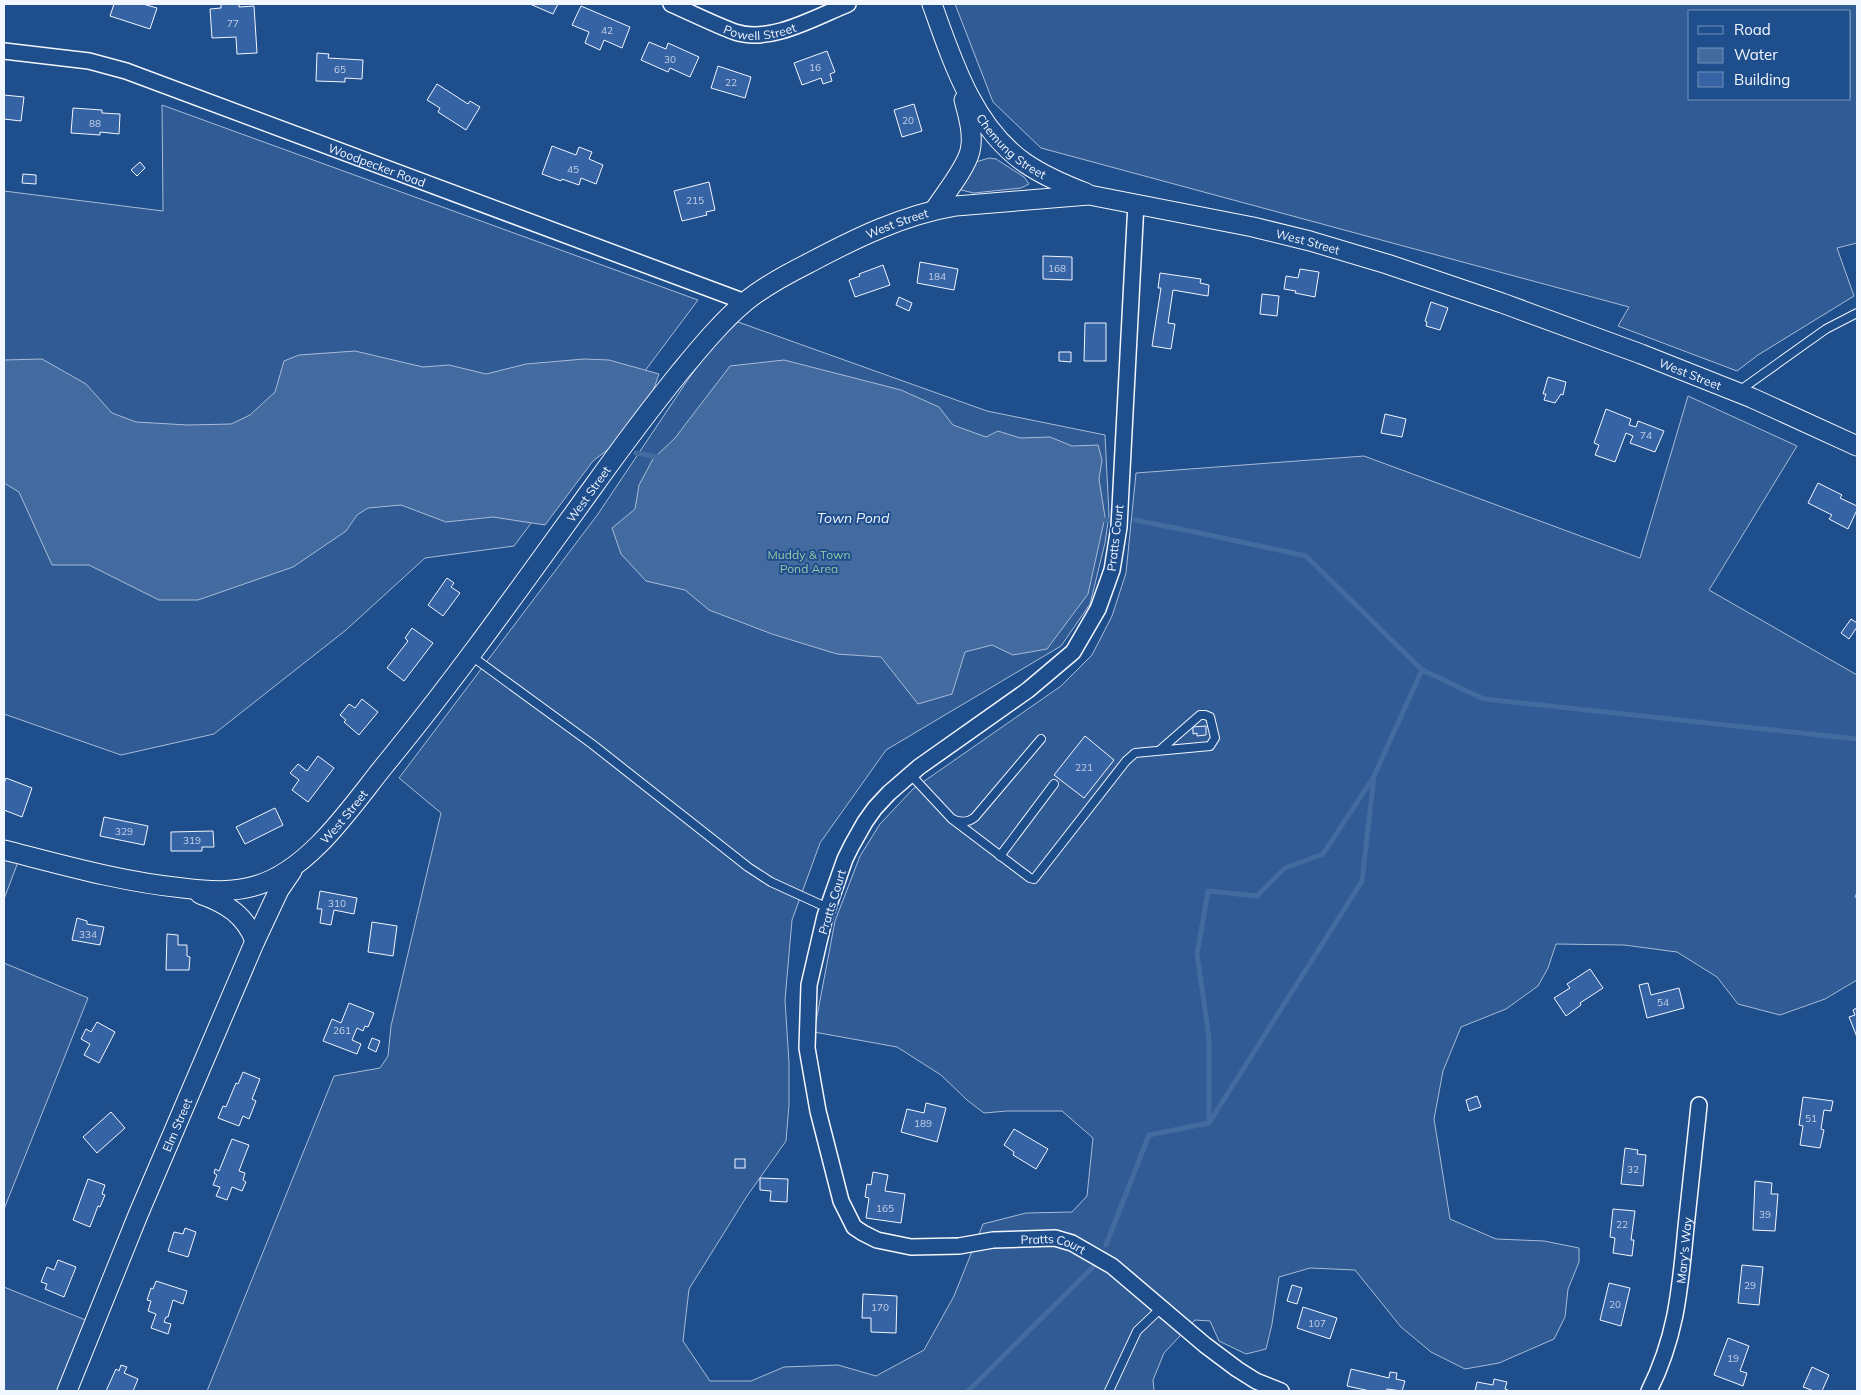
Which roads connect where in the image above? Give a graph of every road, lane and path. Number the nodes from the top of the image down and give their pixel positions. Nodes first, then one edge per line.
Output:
1 (671, 4) edge
2 (848, 4) edge
3 (932, 4) edge
4 (4, 50) edge
5 (958, 72) junction
6 (1089, 195) junction
7 (1136, 204) junction
8 (935, 209) junction
9 (745, 302) junction
10 (1857, 313) edge
11 (1737, 392) junction
12 (1857, 446) edge
13 (470, 655) junction
14 (1041, 739) dead end
15 (1160, 750) junction
16 (910, 774) junction
17 (1054, 784) dead end
18 (952, 819) junction
19 (4, 850) edge
20 (1000, 856) junction
21 (296, 866) junction
22 (188, 889) junction
23 (828, 908) junction
24 (255, 941) junction
25 (1699, 1105) dead end
26 (1161, 1308) junction
27 (67, 1391) edge
28 (1109, 1391) edge
29 (1280, 1391) edge
30 (1650, 1391) edge

1 - 2 street, Powell Street
3 - 5 street, Chemung Street
4 - 9 street, Woodpecker Road
5 - 6 street, Chemung Street
5 - 8 street, Chemung Street
6 - 7 street, West Street
6 - 8 street, West Street
7 - 11 street, West Street
7 - 16 street, Pratts Court
8 - 9 street, West Street
9 - 13 street, West Street
10 - 11 lane
11 - 12 street, West Street
13 - 21 street, West Street
13 - 23 lane
14 - 18 lane
15 - 15 lane
15 - 20 lane
16 - 18 lane
16 - 23 street, Pratts Court
17 - 20 lane
18 - 20 lane
19 - 22 street, West Street
21 - 22 street, West Street
21 - 24 street, Elm Street
22 - 24 street, West Street
23 - 26 street, Pratts Court
24 - 27 street, Elm Street
25 - 30 street, Mary's Way
26 - 28 lane
26 - 29 street, Pratts Court

